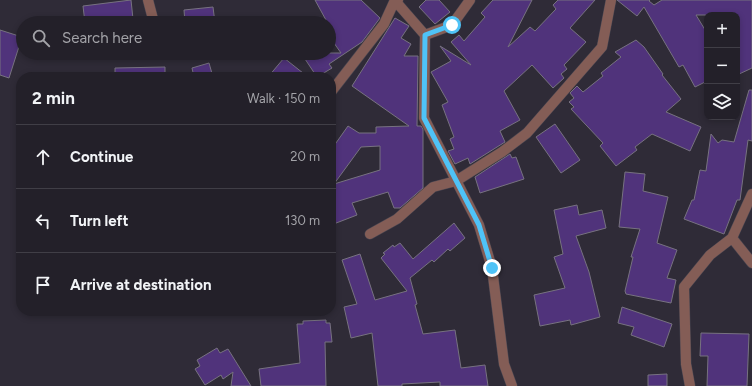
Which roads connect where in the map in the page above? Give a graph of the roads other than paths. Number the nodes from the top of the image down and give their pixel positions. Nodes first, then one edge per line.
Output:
1 (148, 0) edge
2 (397, 0) edge
3 (470, 0) edge
4 (611, 0) edge
5 (152, 16) edge
6 (425, 35) junction
7 (336, 86) edge
8 (456, 181) junction
9 (752, 194) edge
10 (370, 234) dead end
11 (732, 238) junction
12 (752, 264) edge
13 (512, 386) edge
14 (690, 386) edge

1 - 5 street
2 - 6 street
2 - 7 street
3 - 6 street
4 - 8 street
6 - 8 street
8 - 10 street
8 - 13 street
9 - 11 street
11 - 12 street
11 - 14 street

